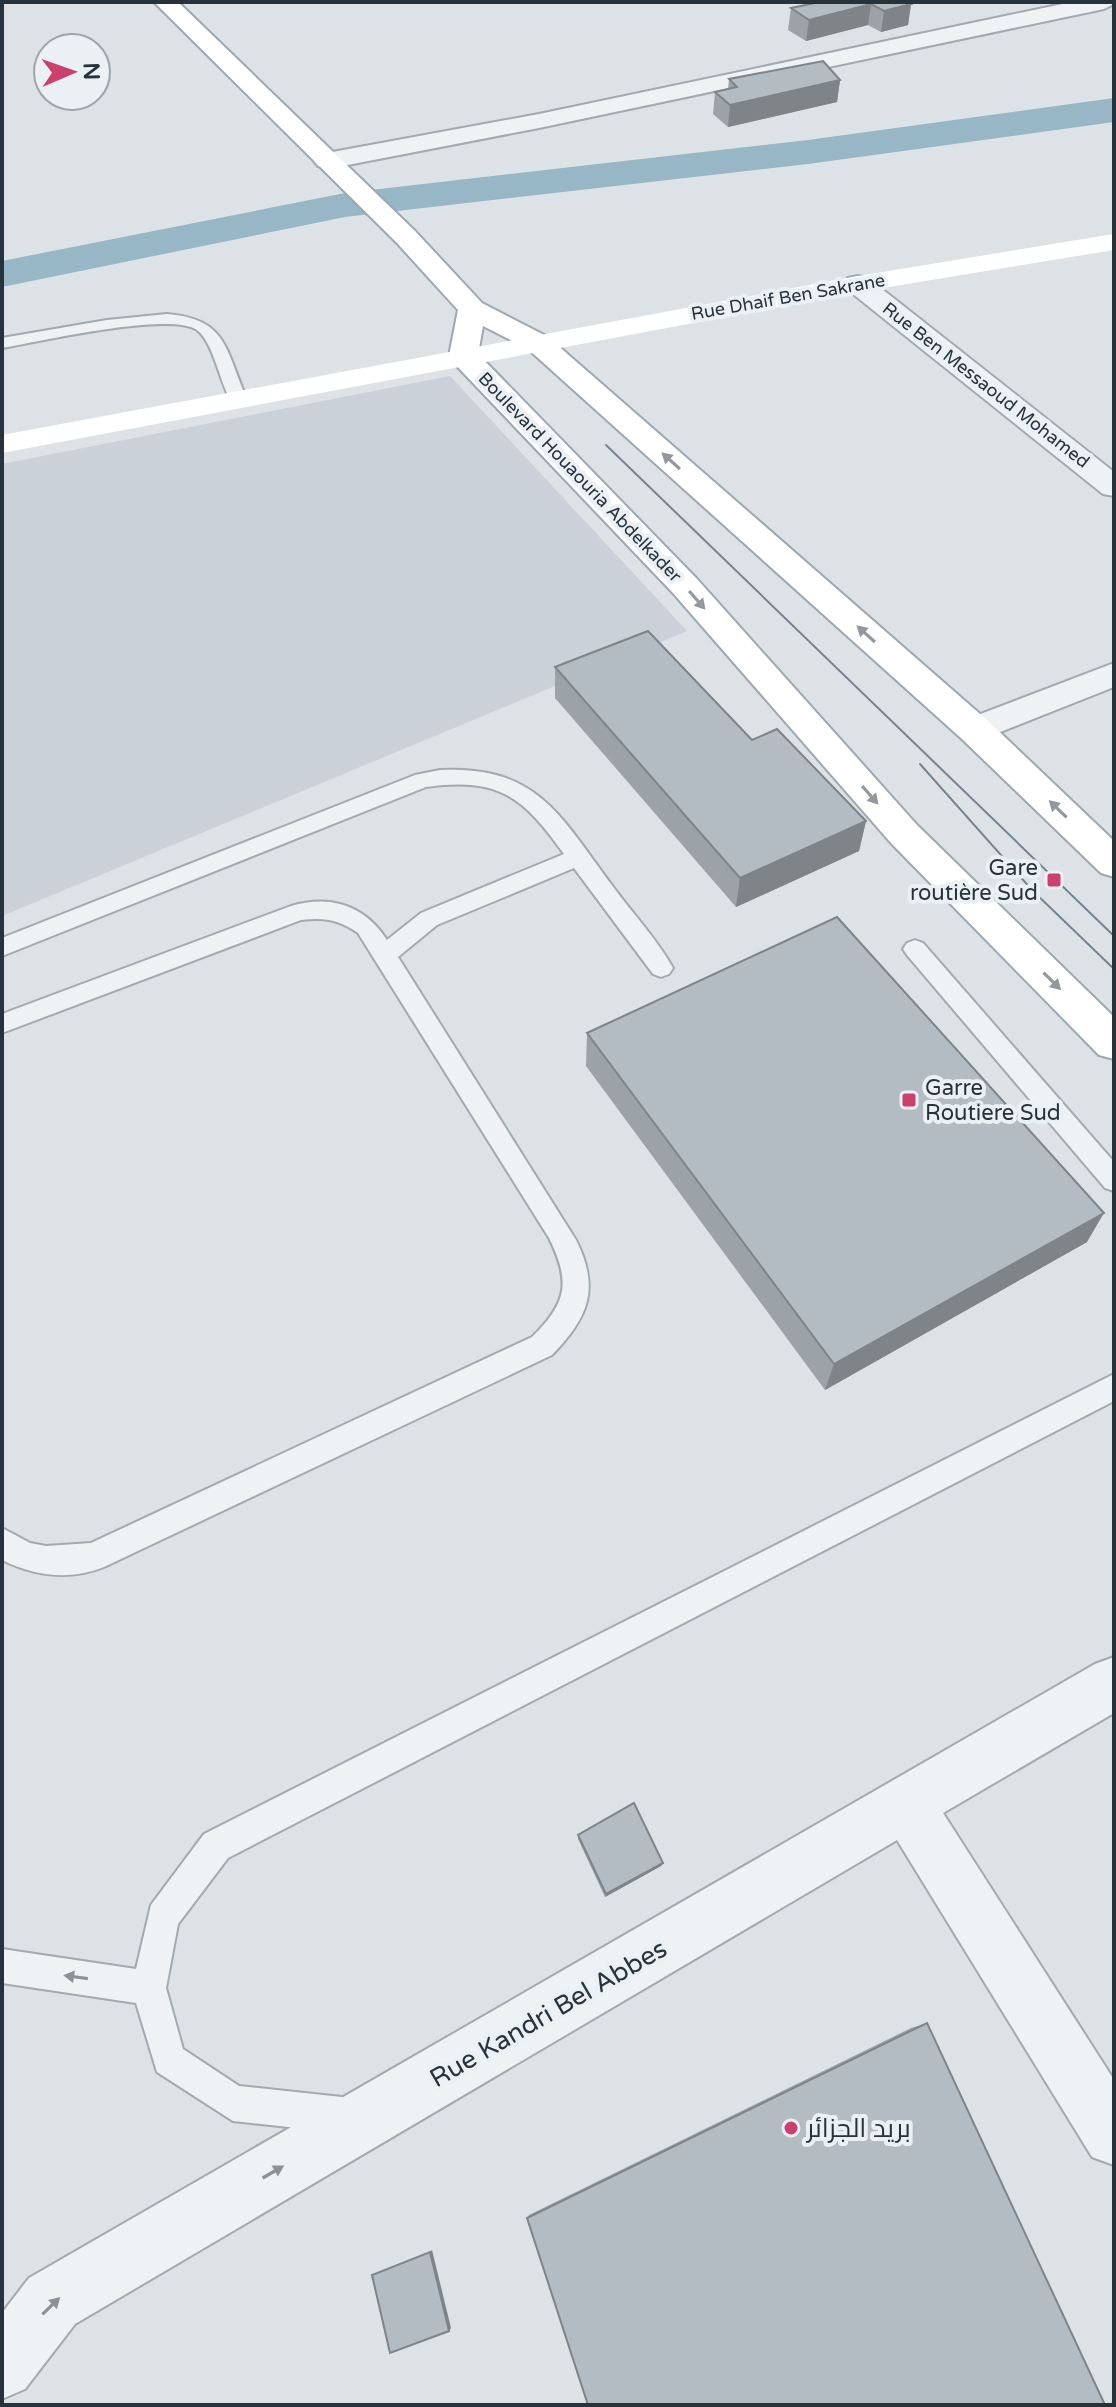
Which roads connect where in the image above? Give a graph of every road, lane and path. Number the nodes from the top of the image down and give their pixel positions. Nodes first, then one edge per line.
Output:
1 (165, 2) edge
2 (1104, 2) edge
3 (327, 161) junction
4 (1114, 242) edge
5 (858, 284) junction
6 (472, 309) junction
7 (2, 343) edge
8 (538, 343) junction
9 (463, 356) junction
10 (238, 399) junction
11 (2, 444) edge
12 (1114, 487) edge
13 (1114, 674) edge
14 (975, 730) junction
15 (578, 857) junction
16 (1114, 863) edge
17 (2, 947) edge
18 (915, 949) dead end
19 (385, 955) junction
20 (661, 968) dead end
21 (2, 1024) edge
22 (1114, 1043) edge
23 (1114, 1180) edge
24 (1114, 1387) edge
25 (2, 1542) edge
26 (1114, 1683) edge
27 (907, 1806) junction
28 (2, 1966) edge
29 (149, 1988) junction
30 (365, 2118) junction
31 (1114, 2135) edge
32 (2, 2366) edge

1 - 3 main road
2 - 3 street
3 - 6 main road
4 - 5 main road, Rue Dhaif Ben Sakrane
5 - 8 main road, Rue Dhaif Ben Sakrane
5 - 12 street, Rue Ben Messaoud Mohamed
6 - 8 main road
6 - 9 main road, Boulevard Houaouria Abdelkader
7 - 10 lane
8 - 9 main road, Rue Dhaif Ben Sakrane
14 -> 8 main road
9 - 10 main road, Rue Dhaif Ben Sakrane
9 -> 22 main road, Boulevard Houaouria Abdelkader
10 - 11 main road, Rue Dhaif Ben Sakrane
13 - 14 street
16 -> 14 main road
15 - 17 lane
15 - 19 lane
15 - 20 lane
18 - 23 lane
19 - 21 lane
19 - 25 lane
24 - 29 lane
26 - 27 street, Rue Kandri Bel Abbes
27 - 30 street, Rue Kandri Bel Abbes
27 - 31 street
29 -> 28 lane
29 - 30 lane
32 -> 30 street, Rue Kandri Bel Abbes

